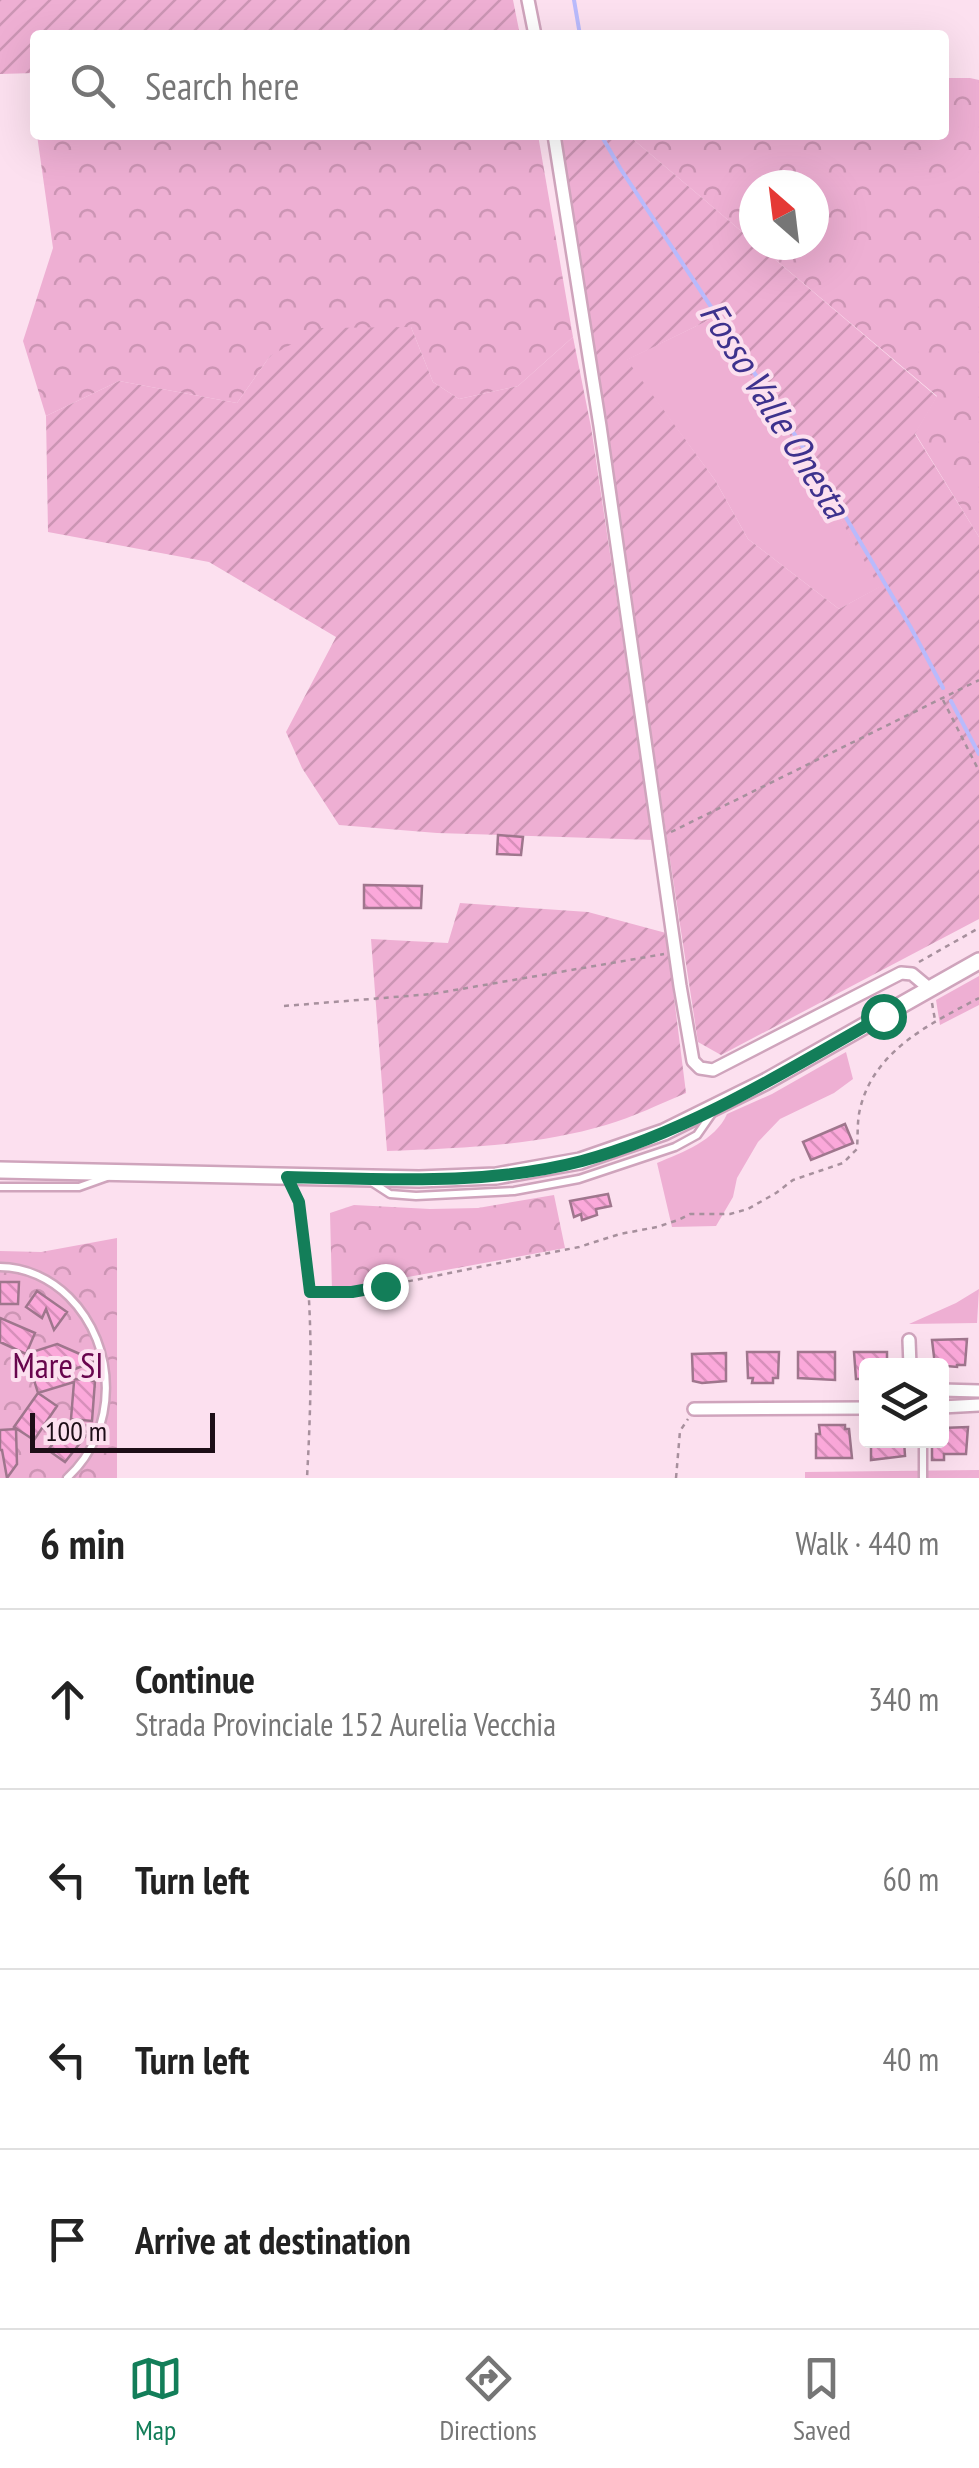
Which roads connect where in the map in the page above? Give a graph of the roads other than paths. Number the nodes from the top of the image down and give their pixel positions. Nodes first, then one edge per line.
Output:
1 (528, 0) edge
2 (534, 30) edge
3 (555, 140) edge
4 (979, 961) edge
5 (930, 989) junction
6 (0, 1170) edge
7 (120, 1172) junction
8 (0, 1187) edge
9 (0, 1267) edge
10 (910, 1340) dead end
11 (910, 1358) edge
12 (949, 1390) edge
13 (979, 1391) edge
14 (979, 1405) edge
15 (949, 1407) edge
16 (859, 1408) edge
17 (694, 1409) road end
18 (922, 1448) edge
19 (67, 1478) edge
20 (923, 1478) edge

1 - 2 street
3 - 5 street
4 - 5 main road
5 - 7 main road
6 - 7 main road
7 - 8 lane
9 - 19 lane
10 - 11 street
12 - 13 street
14 - 15 street
16 - 17 street
18 - 20 lane

